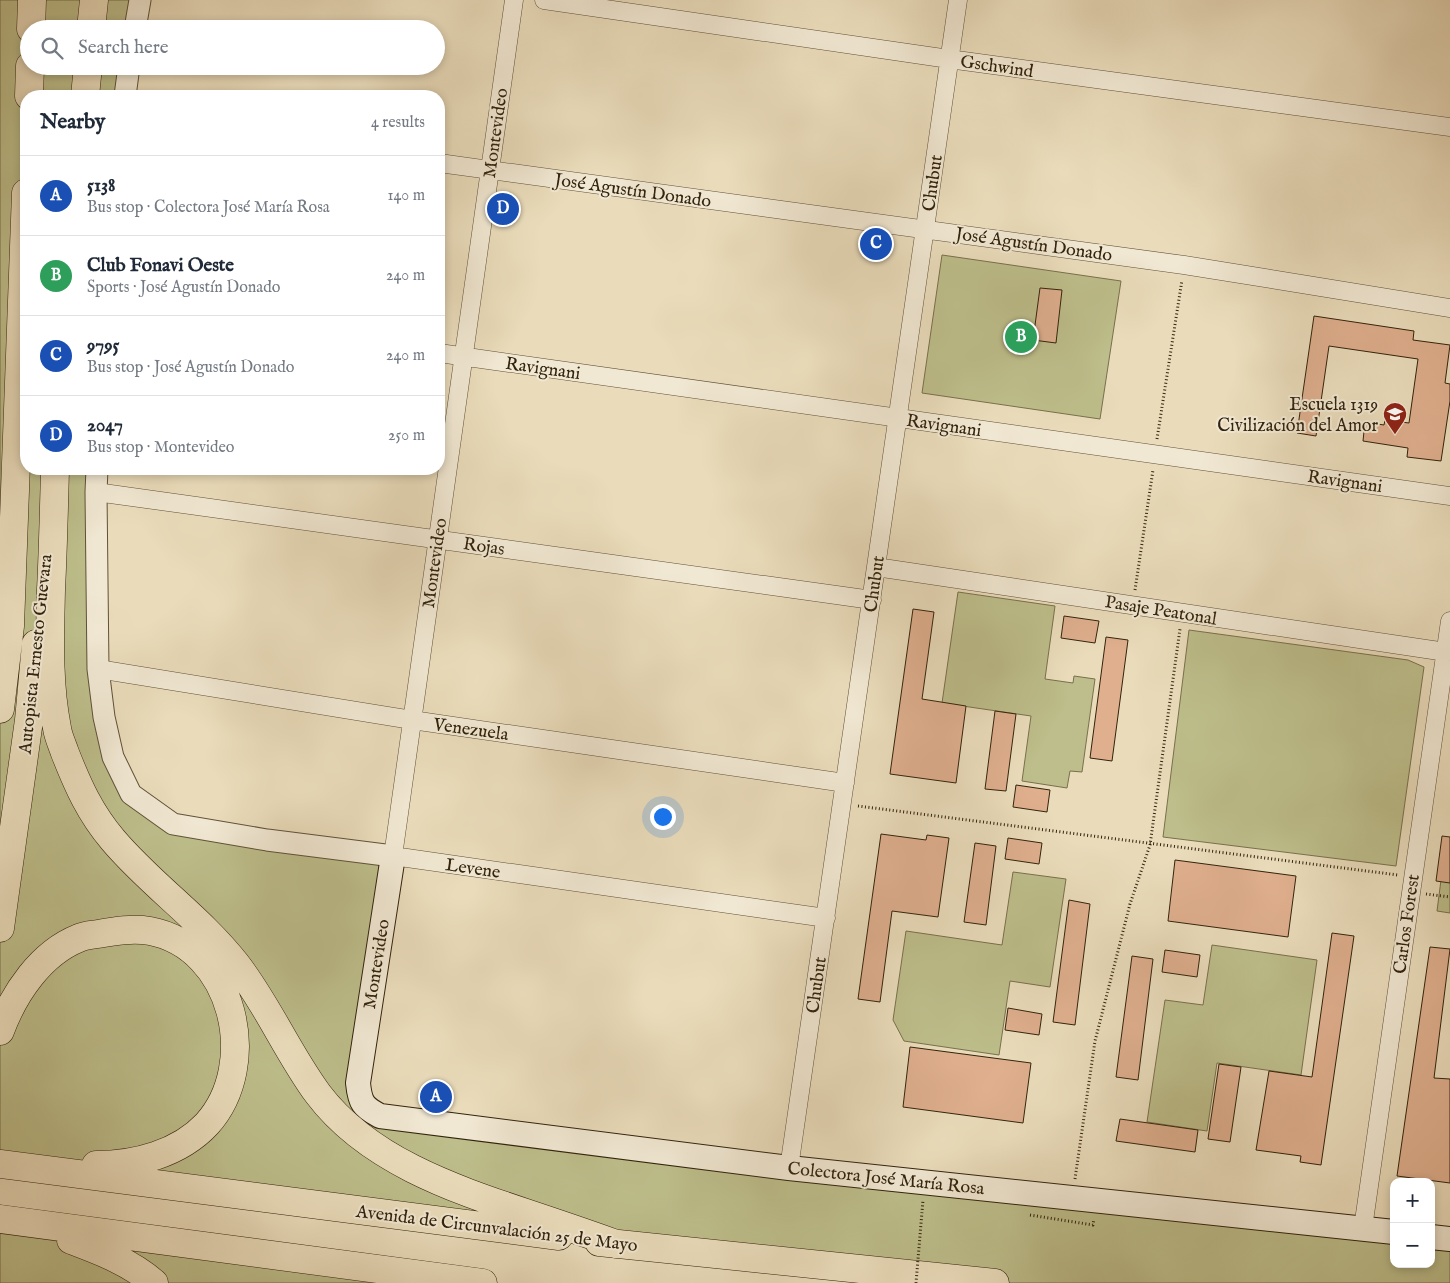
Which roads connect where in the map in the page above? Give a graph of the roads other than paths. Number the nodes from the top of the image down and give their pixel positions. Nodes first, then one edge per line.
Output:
1 (32, 0) edge
2 (94, 0) edge
3 (140, 0) edge
4 (514, 0) edge
5 (544, 0) edge
6 (958, 0) edge
7 (31, 20) edge
8 (93, 20) edge
9 (137, 20) edge
10 (949, 60) junction
11 (30, 75) edge
12 (87, 75) edge
13 (128, 75) edge
14 (29, 90) edge
15 (86, 90) edge
16 (126, 90) edge
17 (1450, 127) edge
18 (445, 164) edge
19 (490, 170) junction
20 (925, 229) junction
21 (1450, 308) edge
22 (20, 342) edge
23 (445, 354) edge
24 (464, 357) junction
25 (18, 391) junction
26 (898, 418) junction
27 (54, 475) edge
28 (55, 475) edge
29 (97, 475) edge
30 (96, 492) junction
31 (1450, 496) edge
32 (0, 532) edge
33 (438, 539) junction
34 (876, 567) junction
35 (872, 600) junction
36 (1450, 621) edge
37 (1446, 652) junction
38 (98, 669) junction
39 (0, 710) edge
40 (412, 720) junction
41 (845, 783) junction
42 (392, 856) junction
43 (826, 918) junction
44 (0, 928) edge
45 (0, 1031) edge
46 (380, 1116) joint
47 (0, 1164) edge
48 (34, 1168) junction
49 (790, 1168) junction
50 (0, 1219) edge
51 (30, 1224) junction
52 (1363, 1228) junction
53 (1390, 1231) edge
54 (1435, 1237) edge
55 (1450, 1239) edge
56 (616, 1244) junction
57 (154, 1283) edge
58 (483, 1283) edge
59 (995, 1283) edge

1 - 7 highway
2 - 8 highway
3 - 9 street
4 - 19 street, Montevideo
5 - 10 street, Gschwind
6 - 10 street, Chubut
10 - 17 street, Gschwind
10 - 20 street, Chubut
11 - 14 highway
12 - 15 highway
13 - 16 street
18 - 19 street, José Agustín Donado
19 - 20 street, José Agustín Donado
19 - 24 street, Montevideo
20 - 21 street, José Agustín Donado
20 - 26 street, Chubut
22 - 25 highway, Autopista Ernesto Guevara
23 - 24 street, Ravignani
24 - 26 street, Ravignani
24 - 33 street, Montevideo
25 - 32 highway
25 - 39 highway, Autopista Ernesto Guevara
26 - 31 street, Ravignani
26 - 34 street, Chubut
27 - 44 highway, Autopista Ernesto Guevara
28 - 56 highway
29 - 30 street
30 - 33 street, Rojas
30 - 38 street
33 - 35 street, Rojas
33 - 40 street, Montevideo
34 - 35 street, Chubut
34 - 37 street, Pasaje Peatonal
35 - 41 street, Chubut
36 - 37 street, Carlos Forest
37 - 52 street, Carlos Forest
38 - 40 street, Venezuela
38 - 42 street, Levene
40 - 41 street, Venezuela
40 - 42 street, Montevideo
41 - 43 street, Chubut
42 - 43 street, Levene
42 - 46 main road, Montevideo
43 - 49 street, Chubut
45 - 48 highway
46 - 49 main road, Colectora José María Rosa
47 - 48 highway, Avenida de Circunvalación 25 de Mayo
48 - 56 highway, Avenida de Circunvalación 25 de Mayo
49 - 52 main road, Colectora José María Rosa
50 - 51 highway
51 - 57 highway
51 - 58 highway
52 - 53 main road, Colectora José María Rosa
54 - 55 main road
56 - 59 highway, Avenida de Circunvalación 25 de Mayo

